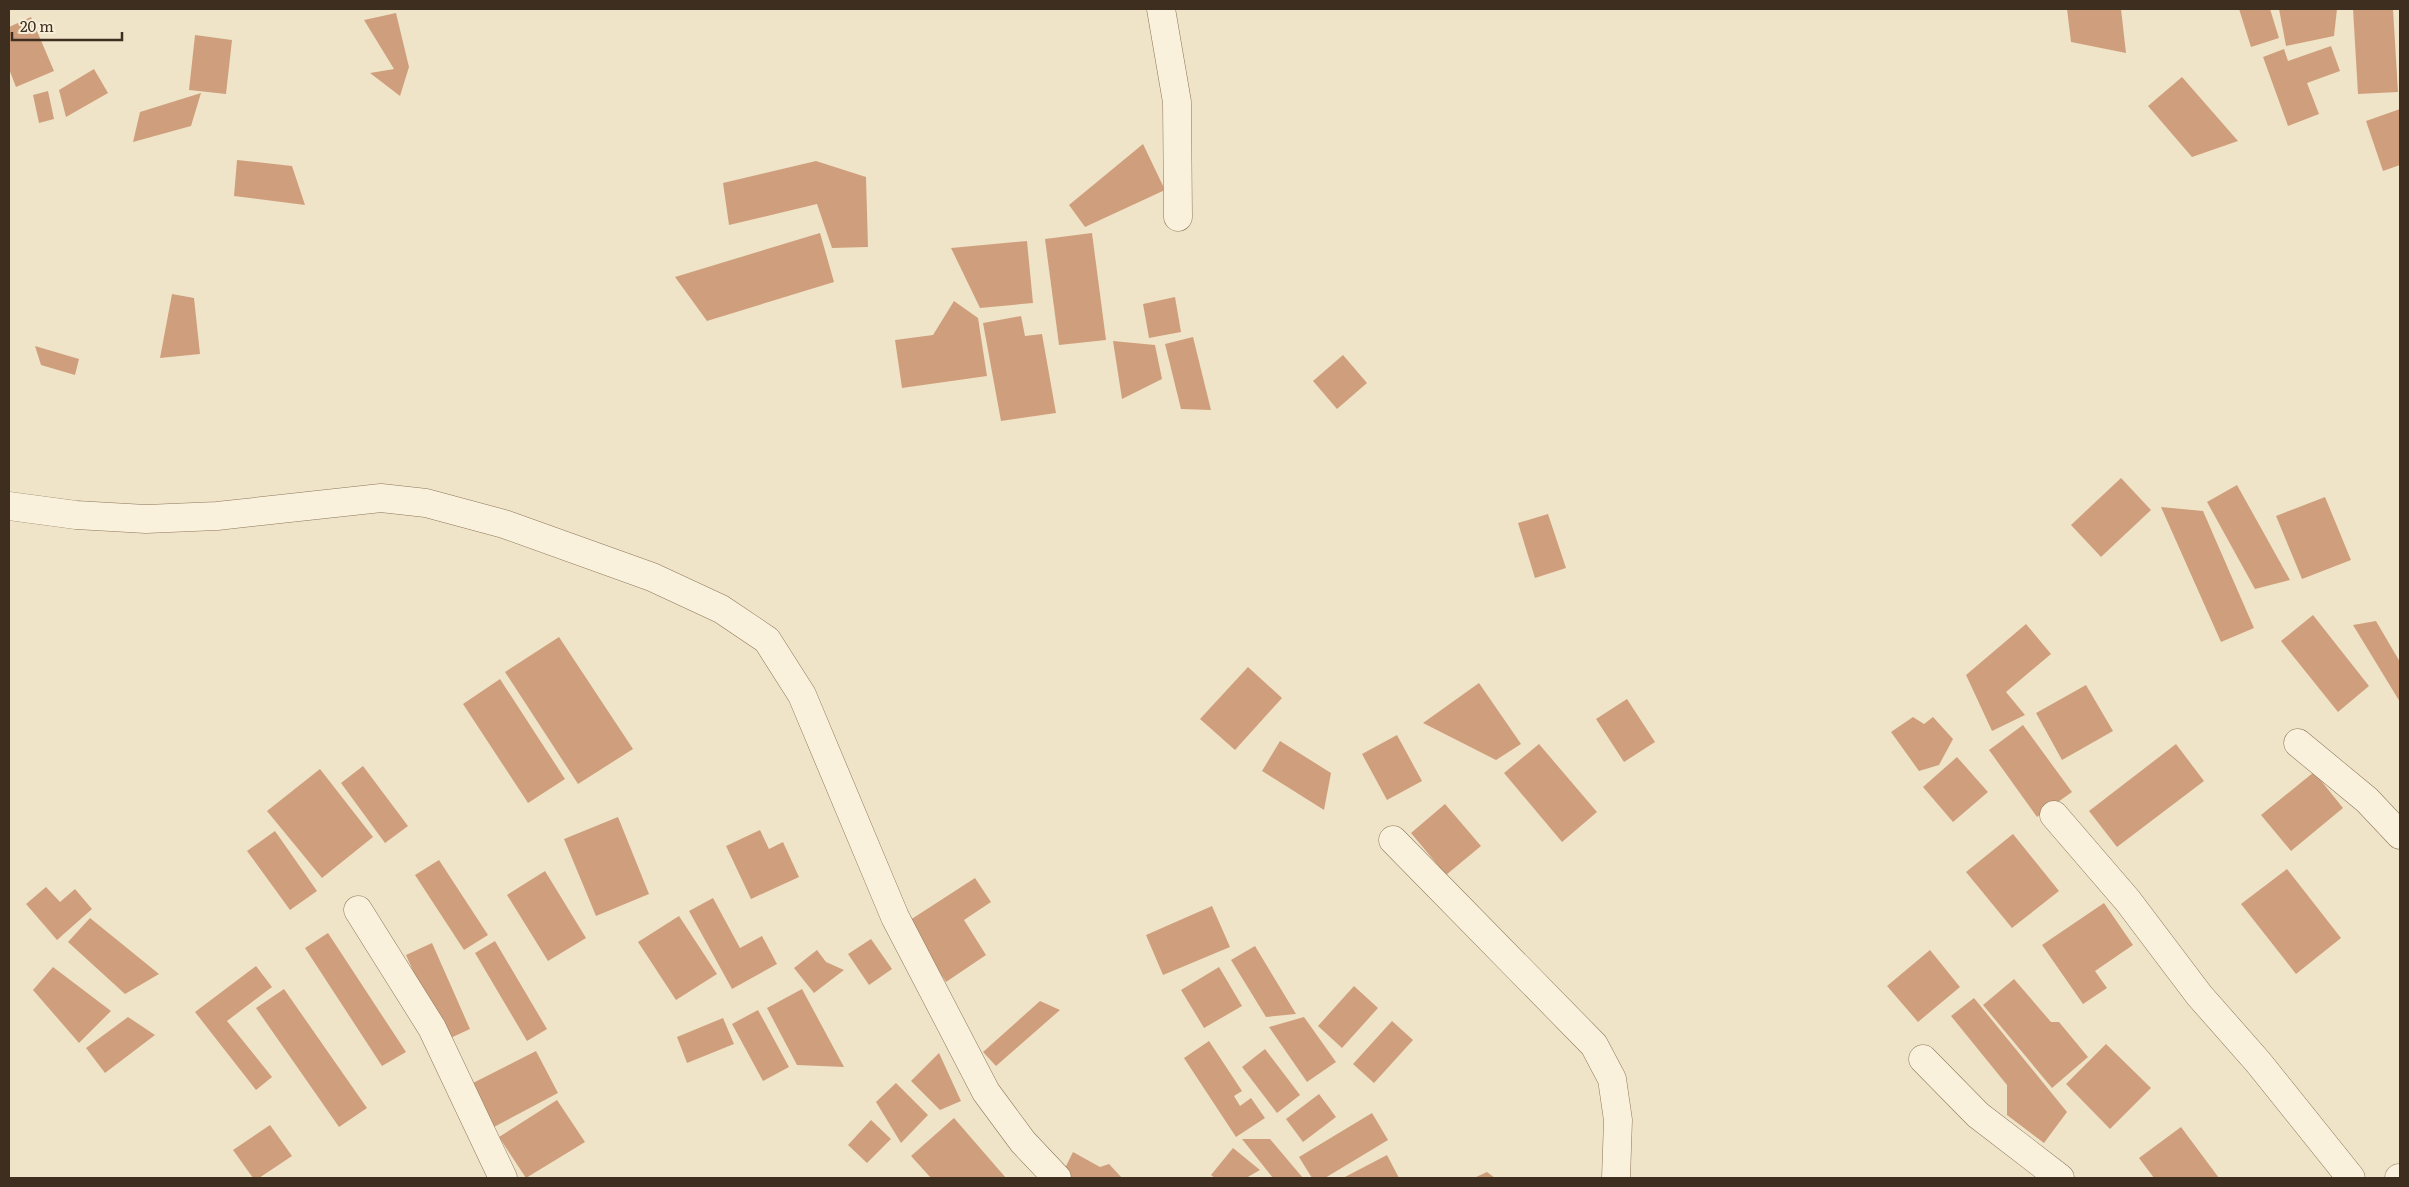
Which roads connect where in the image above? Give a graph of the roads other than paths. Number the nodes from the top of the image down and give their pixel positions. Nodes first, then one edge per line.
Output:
1 (1161, 9) edge
2 (1178, 217) dead end
3 (9, 506) edge
4 (2298, 743) dead end
5 (2054, 815) dead end
6 (2400, 835) edge
7 (1393, 840) dead end
8 (358, 910) dead end
9 (1923, 1058) dead end
10 (503, 1178) edge
11 (1057, 1178) edge
12 (1616, 1178) edge
13 (2060, 1178) edge
14 (2351, 1178) edge

1 - 2 street
3 - 11 street
4 - 6 street
5 - 14 street
7 - 12 street
8 - 10 street
9 - 13 street

